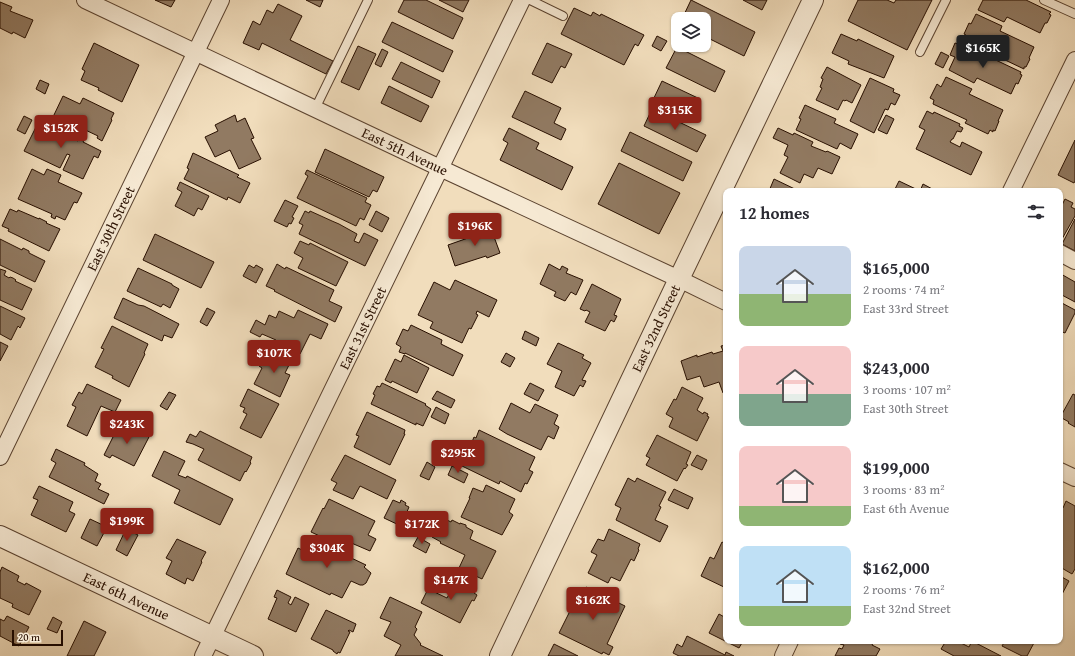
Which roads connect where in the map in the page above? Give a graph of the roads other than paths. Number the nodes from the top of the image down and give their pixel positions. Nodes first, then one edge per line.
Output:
1 (86, 0) edge
2 (221, 0) edge
3 (368, 0) edge
4 (522, 0) edge
5 (530, 0) edge
6 (813, 0) edge
7 (946, 0) edge
8 (1044, 0) edge
9 (1075, 14) edge
10 (563, 16) dead end
11 (196, 52) junction
12 (920, 52) dead end
13 (1075, 60) edge
14 (315, 109) junction
15 (440, 168) junction
16 (1012, 188) edge
17 (1063, 255) edge
18 (1075, 261) edge
19 (679, 279) junction
20 (723, 301) edge
21 (0, 457) edge
22 (1063, 472) edge
23 (1075, 478) edge
24 (0, 536) edge
25 (212, 637) junction
26 (789, 644) edge
27 (202, 656) edge
28 (253, 656) edge
29 (500, 656) edge
30 (783, 656) edge

1 - 11 street, East 5th Avenue
2 - 11 street, East 30th Street
3 - 14 lane
4 - 15 street, East 31st Street
5 - 10 lane
6 - 19 street, East 32nd Street
7 - 12 lane
8 - 9 lane
11 - 14 street, East 5th Avenue
11 - 21 street, East 30th Street
13 - 16 street
14 - 15 street, East 5th Avenue
15 - 19 street, East 5th Avenue
15 - 25 street, East 31st Street
17 - 18 street
19 - 20 street, East 5th Avenue
19 - 29 street, East 32nd Street
22 - 23 street
24 - 25 street, East 6th Avenue
25 - 27 street, East 31st Street
25 - 28 street, East 6th Avenue
26 - 30 street

